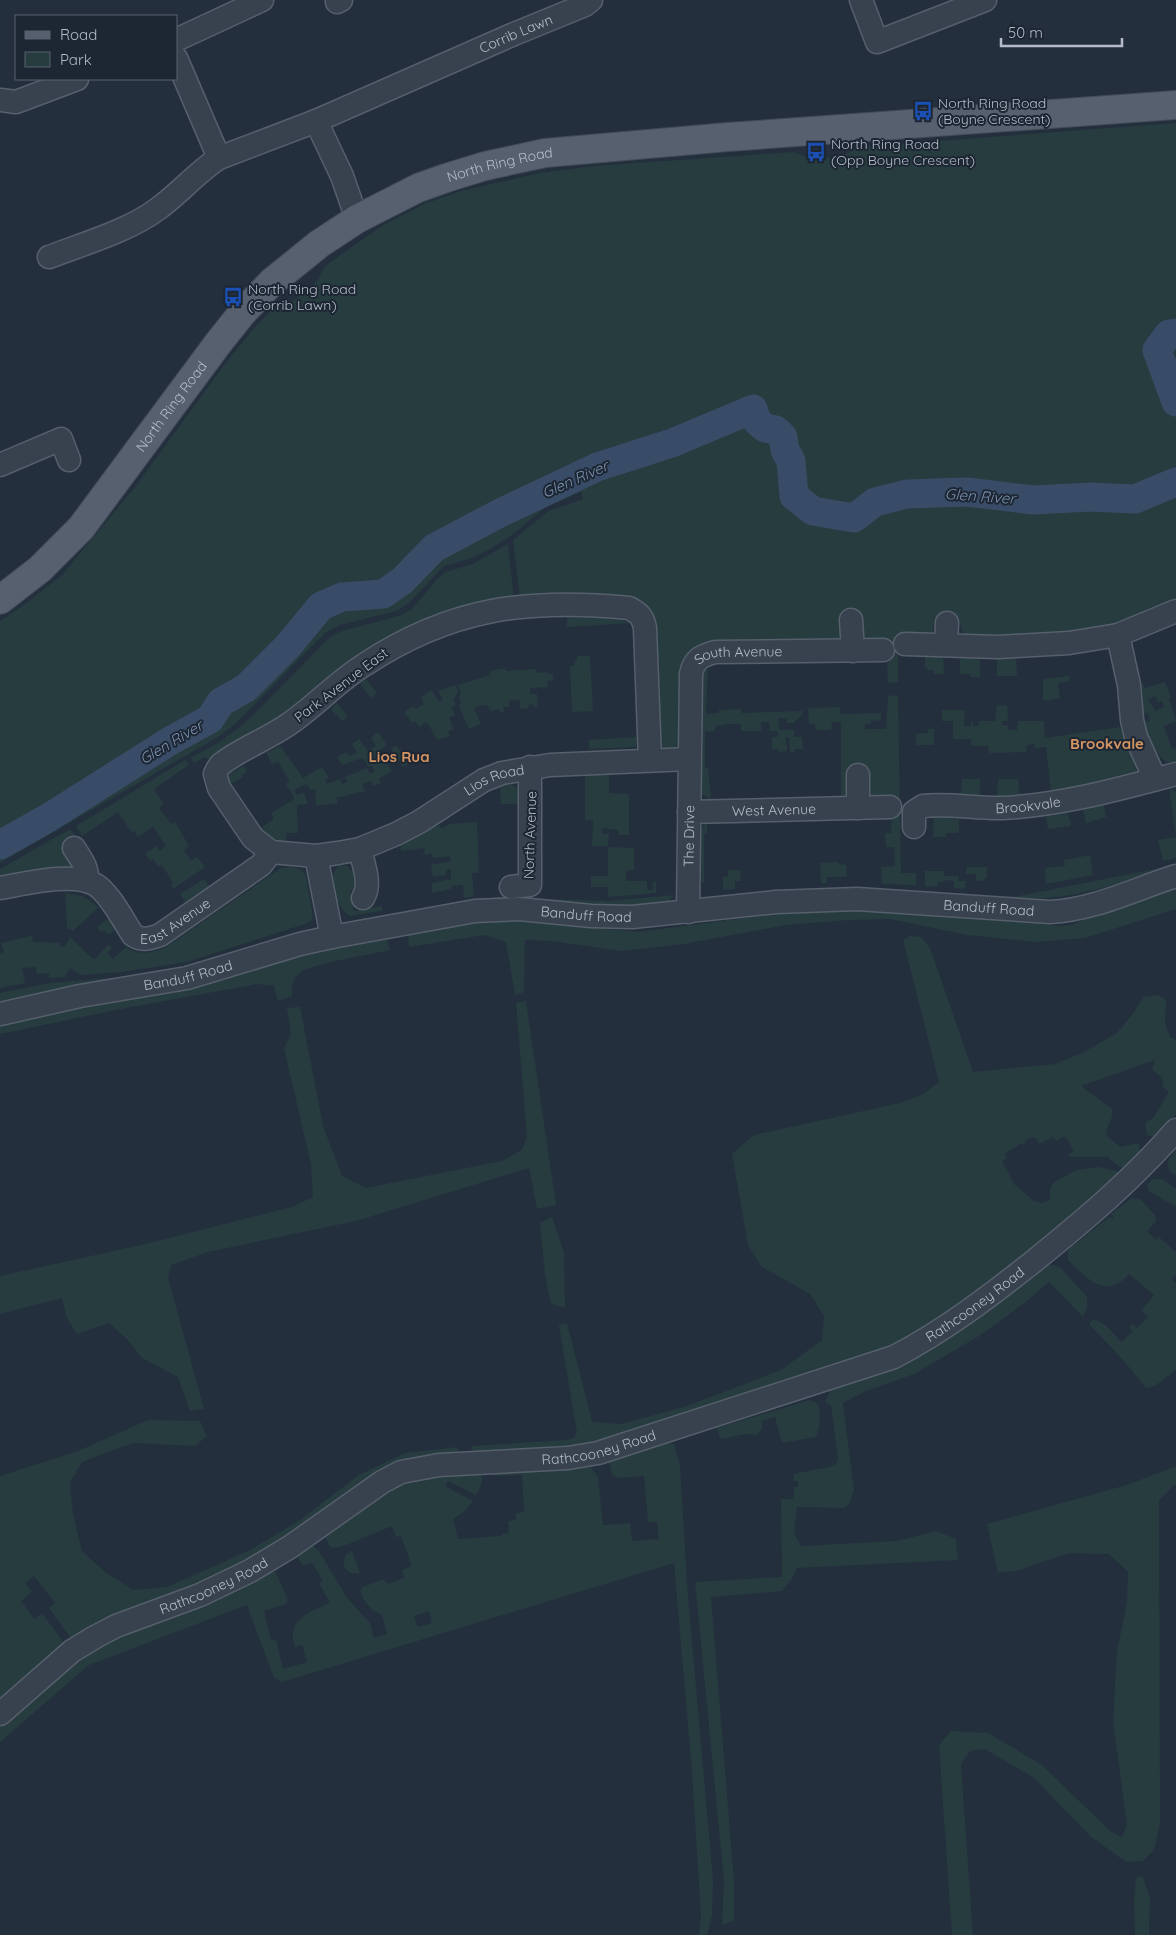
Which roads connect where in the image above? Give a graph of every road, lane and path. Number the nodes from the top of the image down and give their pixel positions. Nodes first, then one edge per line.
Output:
1 (262, 0) edge
2 (337, 0) edge
3 (341, 0) edge
4 (591, 0) edge
5 (861, 0) edge
6 (985, 0) edge
7 (178, 39) edge
8 (178, 63) edge
9 (74, 80) edge
10 (0, 100) edge
11 (1176, 106) edge
12 (316, 121) junction
13 (219, 158) junction
14 (357, 219) junction
15 (49, 257) dead end
16 (69, 460) dead end
17 (0, 465) edge
18 (0, 600) edge
19 (1176, 611) edge
20 (852, 620) dead end
21 (1118, 635) junction
22 (905, 644) dead end
23 (884, 650) dead end
24 (852, 651) junction
25 (688, 759) junction
26 (650, 760) junction
27 (530, 767) junction
28 (858, 775) dead end
29 (1166, 777) edge
30 (858, 808) junction
31 (890, 808) dead end
32 (689, 812) junction
33 (914, 826) dead end
34 (74, 848) dead end
35 (360, 848) junction
36 (271, 852) junction
37 (316, 856) junction
38 (1176, 876) edge
39 (87, 881) junction
40 (511, 887) dead end
41 (0, 888) edge
42 (363, 898) dead end
43 (688, 912) junction
44 (332, 937) junction
45 (0, 1014) edge
46 (1176, 1130) edge
47 (0, 1714) edge

1 - 7 street
2 - 3 street
4 - 12 street, Corrib Lawn
5 - 6 street
8 - 13 street
9 - 10 street
11 - 14 main road, North Ring Road
12 - 13 street, Corrib Lawn
12 - 14 street
13 - 15 street, Corrib Lawn
14 - 18 main road, North Ring Road
16 - 17 street
19 - 21 street
20 - 24 street
21 - 22 street
21 - 29 street, Brookvale
23 - 24 street, South Avenue
24 - 25 street, South Avenue
25 - 26 street, Lios Road
25 - 32 street, The Drive
26 - 27 street, Lios Road
26 - 36 street, Park Avenue East
27 - 35 street, Lios Road
27 - 40 street, North Avenue
28 - 30 street
29 - 33 street, Brookvale
30 - 31 street, West Avenue
30 - 32 street, West Avenue
32 - 43 street, The Drive
34 - 39 street
35 - 37 street, Lios Road
35 - 42 street
36 - 37 street, Lios Road
36 - 39 street, East Avenue
37 - 44 street
38 - 43 street, Banduff Road
39 - 41 street
43 - 44 street, Banduff Road
44 - 45 street, Banduff Road
46 - 47 street, Rathcooney Road

